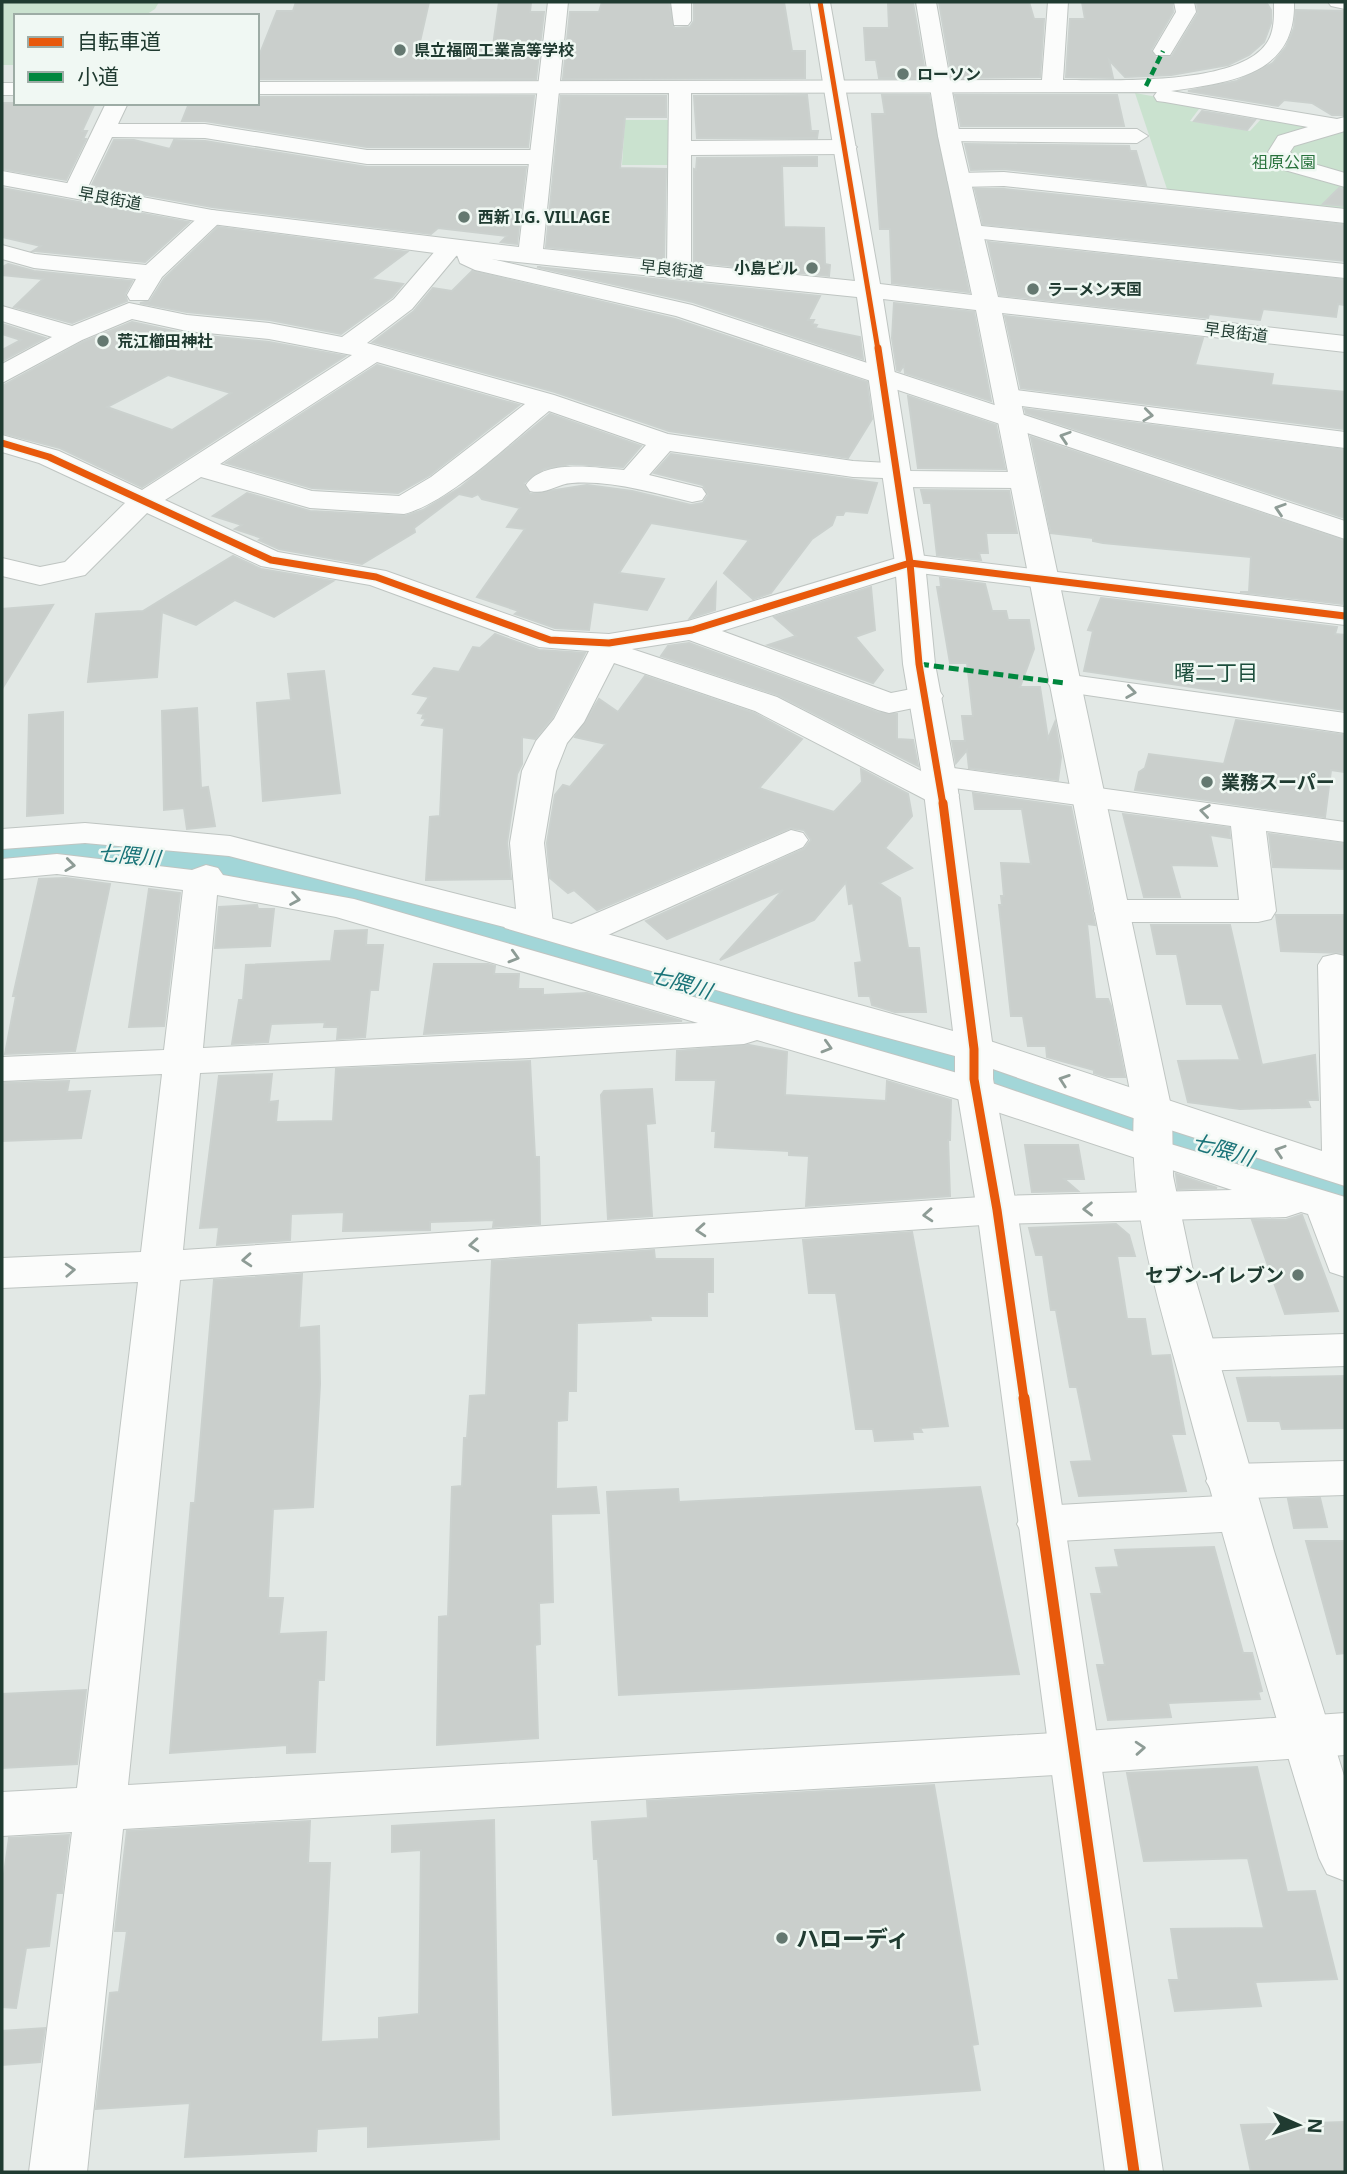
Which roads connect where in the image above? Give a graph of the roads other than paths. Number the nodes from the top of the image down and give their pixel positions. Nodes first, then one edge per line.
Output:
1 (558, 2) edge
2 (820, 2) edge
3 (926, 2) edge
4 (1058, 2) edge
5 (1184, 2) edge
6 (1284, 2) edge
7 (1338, 2) edge
8 (1345, 3) edge
9 (1163, 51) dead end
10 (836, 87) junction
11 (939, 87) junction
12 (1052, 87) junction
13 (1132, 87) junction
14 (259, 88) edge
15 (549, 88) junction
16 (680, 88) junction
17 (116, 105) edge
18 (1341, 125) edge
19 (105, 131) junction
20 (949, 136) junction
21 (1137, 136) junction
22 (846, 147) junction
23 (680, 148) junction
24 (541, 158) junction
25 (2, 178) edge
26 (958, 180) junction
27 (1345, 180) edge
28 (75, 191) junction
29 (1155, 195) junction
30 (1345, 216) edge
31 (212, 217) junction
32 (972, 232) junction
33 (459, 249) junction
34 (2, 252) edge
35 (530, 256) junction
36 (679, 269) junction
37 (1345, 271) edge
38 (152, 273) junction
39 (869, 291) junction
40 (986, 303) junction
41 (129, 311) junction
42 (2, 313) edge
43 (73, 335) junction
44 (1345, 344) edge
45 (360, 350) junction
46 (2, 375) edge
47 (882, 376) junction
48 (545, 401) junction
49 (1009, 407) junction
50 (1345, 440) edge
51 (663, 442) junction
52 (2, 443) edge
53 (198, 467) junction
54 (897, 475) junction
55 (631, 479) junction
56 (1021, 480) junction
57 (540, 485) dead end
58 (692, 494) dead end
59 (141, 503) junction
60 (1345, 530) edge
61 (910, 563) junction
62 (2, 567) edge
63 (1041, 577) junction
64 (1345, 615) edge
65 (692, 630) junction
66 (607, 646) junction
67 (1064, 683) junction
68 (927, 696) junction
69 (1345, 723) edge
70 (941, 785) junction
71 (1088, 794) junction
72 (1247, 818) junction
73 (1345, 832) edge
74 (2, 839) edge
75 (791, 840) dead end
76 (215, 865) junction
77 (2, 869) edge
78 (1112, 911) junction
79 (527, 922) junction
80 (575, 936) junction
81 (1336, 965) dead end
82 (771, 1031) junction
83 (184, 1061) junction
84 (2, 1069) edge
85 (975, 1070) junction
86 (1151, 1132) junction
87 (1334, 1192) edge
88 (1156, 1208) junction
89 (997, 1210) junction
90 (1345, 1262) edge
91 (162, 1266) junction
92 (2, 1273) edge
93 (1345, 1350) edge
94 (1196, 1356) junction
95 (1345, 1478) edge
96 (1234, 1497) junction
97 (1040, 1524) junction
98 (1326, 1735) edge
99 (1072, 1753) junction
100 (98, 1809) junction
101 (2, 1814) edge
102 (1345, 1858) edge
103 (58, 2172) edge
104 (1134, 2172) edge

1 - 15 street
2 - 10 street
3 - 11 street
4 - 12 street
5 - 9 street
6 - 13 street
7 - 8 street
10 - 11 street
10 - 16 street
10 - 22 street
11 - 12 street
11 - 20 street
12 - 13 street
13 - 18 street
13 - 21 street
14 - 15 street
15 - 16 street
15 - 24 street
16 - 23 street
17 - 19 street
18 - 27 street
19 - 24 street
19 - 28 street
20 - 21 street
20 - 26 street
21 - 29 street
22 - 23 street
22 - 39 street
23 - 36 street
24 - 35 street
25 - 28 street, 早良街道
26 - 29 street
26 - 32 street
28 - 31 street, 早良街道
29 - 30 street
31 - 33 street, 早良街道
31 - 38 street
32 - 37 street
32 - 40 street
33 - 35 street, 早良街道
33 - 45 street
33 - 47 street
34 - 38 street
35 - 36 street, 早良街道
36 - 39 street, 早良街道
38 - 41 street
39 - 40 street, 早良街道
39 - 47 street
40 - 44 street, 早良街道
40 - 49 street
41 - 43 street
41 - 45 street
42 - 43 street
43 - 46 street
45 - 48 street
45 - 53 street
47 - 49 street
47 - 54 street
48 - 51 street
48 - 53 street
49 -> 50 street
49 - 56 street
60 -> 49 street
51 - 54 street
51 - 55 street
52 - 59 street
53 - 59 street
54 - 56 street
54 - 61 street
55 - 57 street
55 - 58 street
56 - 63 street
59 - 62 street
59 - 66 street
61 - 63 street
61 - 65 street
61 - 68 street
63 - 64 street
63 - 67 street
65 - 66 street
65 - 68 street
66 - 70 street
66 - 79 street
67 -> 69 street
67 - 71 street
68 - 70 street
70 - 71 street
70 - 85 street
72 -> 71 street
71 - 78 street
72 - 73 street
72 - 78 street
74 - 76 street
75 - 80 street
77 -> 76 street
76 - 79 street
76 -> 82 street
76 - 83 street
78 - 86 street
79 - 80 street
80 - 85 street
81 - 87 street
82 - 83 street
82 -> 85 street
83 - 84 street
83 - 91 street
85 - 86 street
85 - 89 street
86 - 87 street
86 - 88 street
87 - 88 street
87 - 90 street
88 -> 89 street
88 - 94 street
89 -> 91 street
89 - 97 street
92 -> 91 street
91 - 100 street
93 - 94 street
94 - 96 street
95 - 96 street
96 - 97 street
96 - 98 street
97 - 99 street
99 -> 98 street
98 - 102 street
99 - 100 street
99 - 104 street
100 - 101 street
100 - 103 street

